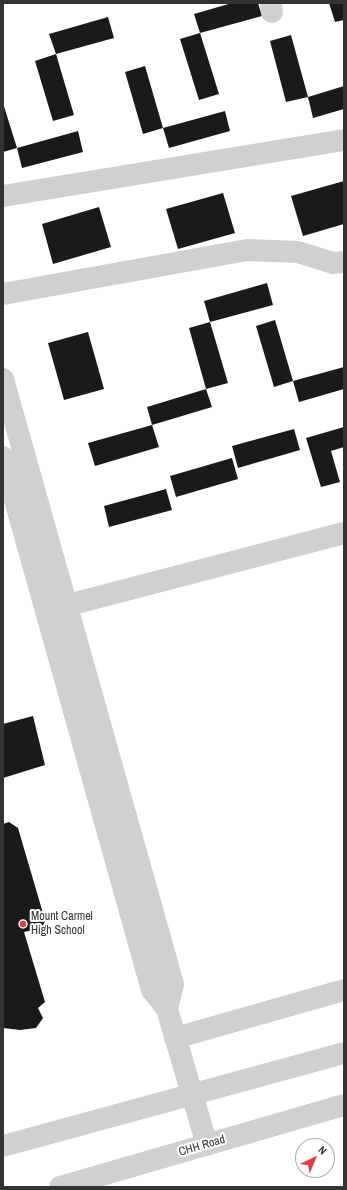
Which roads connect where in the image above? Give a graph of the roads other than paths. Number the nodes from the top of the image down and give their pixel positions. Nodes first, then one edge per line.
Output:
1 (344, 140) edge
2 (3, 196) edge
3 (344, 262) edge
4 (3, 294) edge
5 (3, 379) edge
6 (3, 457) edge
7 (344, 533) edge
8 (56, 608) junction
9 (344, 990) edge
10 (175, 1038) junction
11 (344, 1052) edge
12 (191, 1094) junction
13 (344, 1105) edge
14 (206, 1145) junction
15 (3, 1146) edge
16 (60, 1187) edge

1 - 2 street
3 - 4 street
5 - 8 street
6 - 8 street
7 - 8 street
8 - 10 street
9 - 10 street
10 - 12 street
11 - 12 street
12 - 14 street
12 - 15 street
13 - 14 street, CHH Road
14 - 16 street, CHH Road

